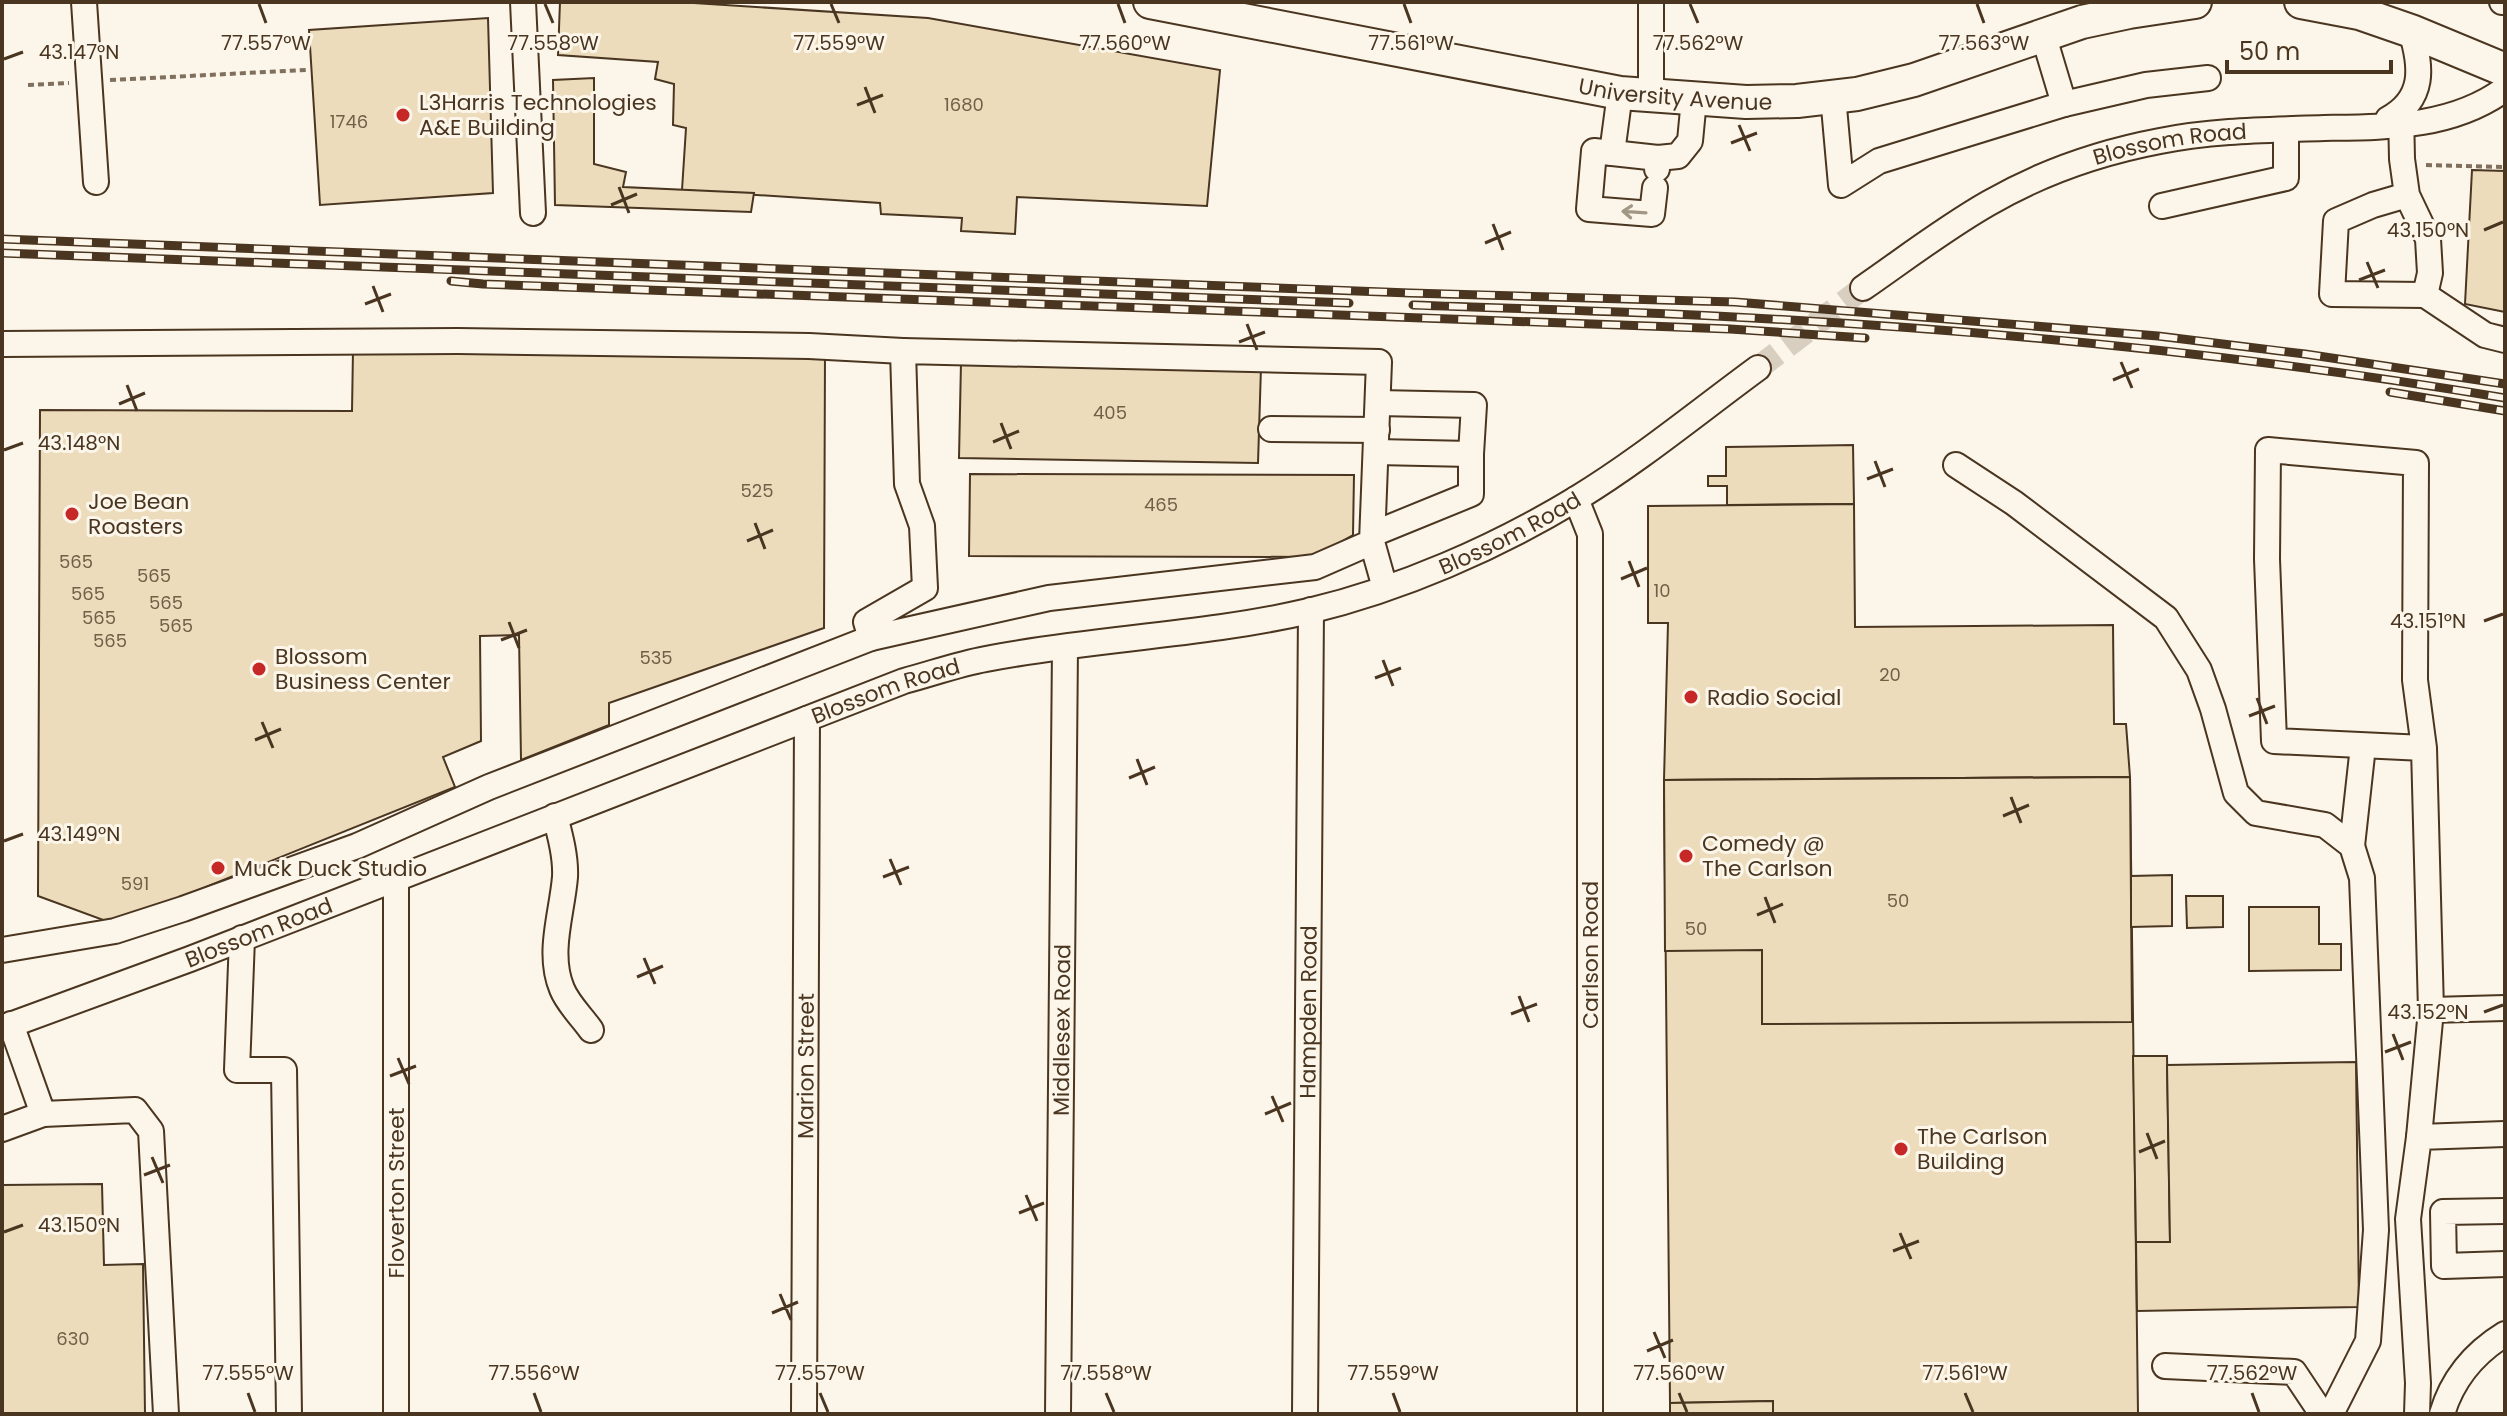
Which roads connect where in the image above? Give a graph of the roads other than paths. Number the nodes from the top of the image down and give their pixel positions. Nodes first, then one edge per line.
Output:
1 (84, 2) edge
2 (523, 2) edge
3 (1632, 2) edge
4 (2195, 2) edge
5 (2301, 2) edge
6 (1161, 3) edge
7 (1239, 10) edge
8 (1651, 10) edge
9 (2400, 19) edge
10 (2043, 34) junction
11 (2505, 70) edge
12 (2208, 78) dead end
13 (2505, 89) edge
14 (1635, 94) junction
15 (1833, 96) junction
16 (1694, 99) junction
17 (2064, 104) junction
18 (2401, 119) junction
19 (2286, 130) junction
20 (1612, 153) junction
21 (1657, 172) junction
22 (96, 182) dead end
23 (2407, 195) junction
24 (2162, 206) dead end
25 (533, 213) dead end
26 (1863, 288) tunnel mouth
27 (2425, 295) junction
28 (2505, 340) edge
29 (2, 344) edge
30 (903, 351) junction
31 (1758, 368) tunnel mouth
32 (1378, 403) junction
33 (1271, 429) dead end
34 (1376, 441) junction
35 (1471, 454) junction
36 (1956, 465) dead end
37 (1576, 499) junction
38 (1373, 538) junction
39 (1385, 588) junction
40 (1311, 610) junction
41 (871, 638) junction
42 (1065, 647) junction
43 (807, 719) junction
44 (2363, 746) junction
45 (2424, 748) junction
46 (555, 816) junction
47 (2352, 846) junction
48 (396, 877) junction
49 (242, 938) junction
50 (2, 950) edge
51 (2505, 1008) edge
52 (2431, 1010) junction
53 (4, 1027) edge
54 (591, 1030) dead end
55 (43, 1114) junction
56 (2, 1129) edge
57 (2505, 1134) edge
58 (2419, 1137) junction
59 (2505, 1211) edge
60 (2505, 1264) edge
61 (2505, 1334) edge
62 (2165, 1366) dead end
63 (166, 1414) edge
64 (289, 1414) edge
65 (396, 1414) edge
66 (804, 1414) edge
67 (1058, 1414) edge
68 (1305, 1414) edge
69 (1590, 1414) edge
70 (2322, 1414) edge
71 (2331, 1414) edge
72 (2417, 1414) edge
73 (2442, 1414) edge

1 - 22 street
2 - 25 street
3 - 8 street
4 - 10 main road, University Avenue
5 - 9 main road
6 - 7 main road, University Avenue
7 - 14 main road, University Avenue
8 - 14 street
9 - 11 main road
9 - 18 street
10 - 15 main road, University Avenue
10 - 17 street
12 - 17 street
13 - 18 street, Blossom Road
14 - 16 main road, University Avenue
14 - 20 street
15 - 16 main road, University Avenue
15 - 17 street
16 - 21 street
18 - 19 street, Blossom Road
18 - 23 street
19 - 24 street
19 - 26 street, Blossom Road
20 - 21 street
21 -> 20 street
23 - 27 street
23 - 27 street
27 - 28 street
29 - 30 street
30 - 32 street
30 - 41 street
31 - 37 street, Blossom Road
32 - 34 street
32 - 35 street
33 - 34 street
34 - 35 street
34 - 38 street
35 - 38 street
36 - 47 street
37 - 39 street, Blossom Road
37 - 69 street, Carlson Road
38 - 39 street
38 - 41 street
39 - 40 street, Blossom Road
40 - 42 street, Blossom Road
40 - 68 street, Hampden Road
41 - 50 street
42 - 43 street, Blossom Road
42 - 67 street, Middlesex Road
43 - 46 street, Blossom Road
43 - 66 street, Marion Street
44 - 45 street
44 - 45 street
44 - 47 street
45 - 52 street
46 - 48 street, Blossom Road
46 - 54 street
47 - 71 street
48 - 49 street, Blossom Road
48 - 65 street, Floverton Street
49 - 53 street, Blossom Road
49 - 64 street
51 - 52 street
52 - 58 street
53 - 55 street
55 - 56 street
55 - 63 street
57 - 58 street
58 - 72 street
59 - 60 street
61 - 73 street
62 - 70 street

